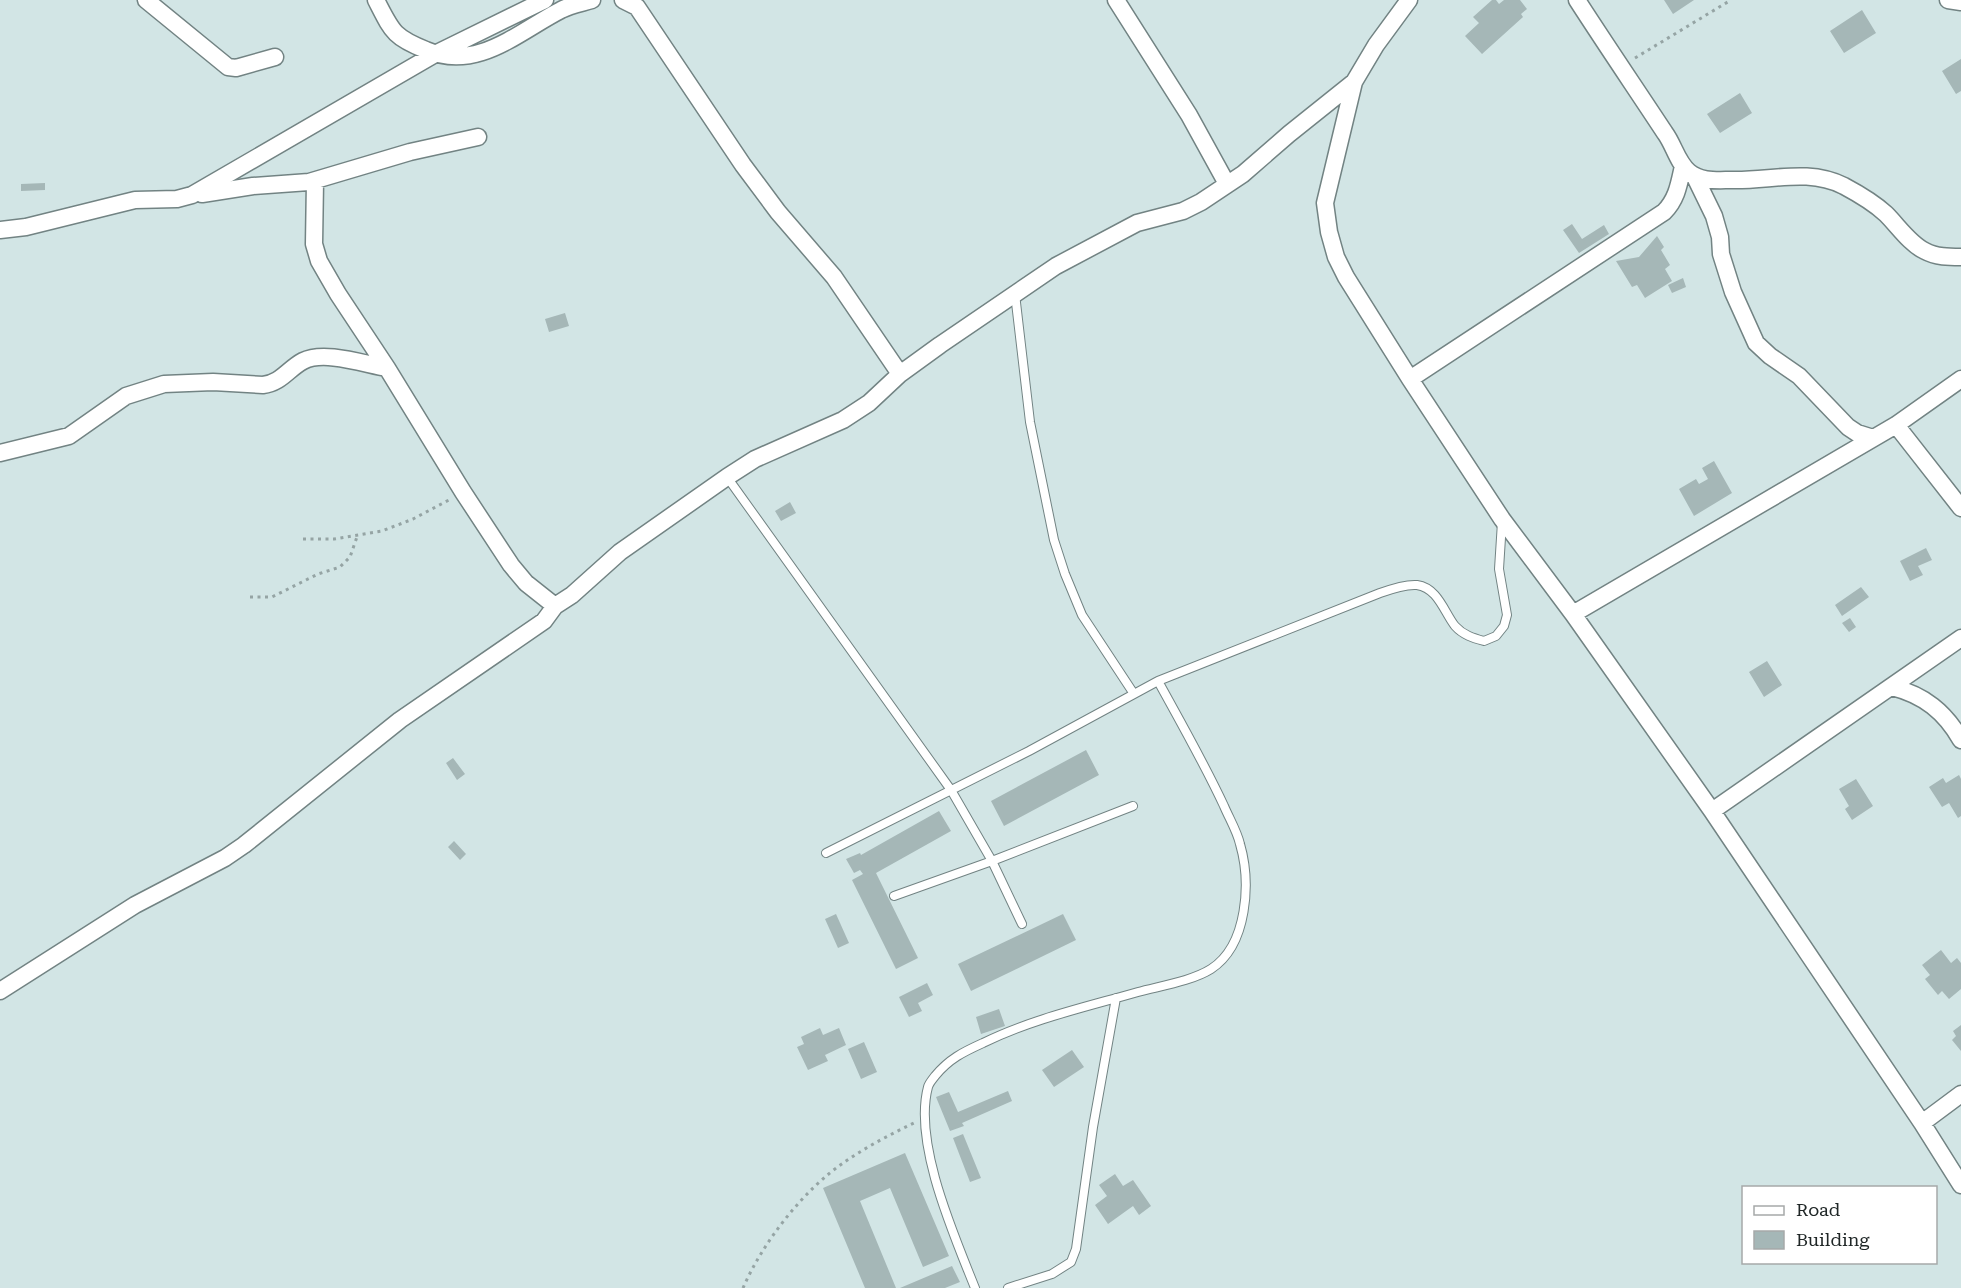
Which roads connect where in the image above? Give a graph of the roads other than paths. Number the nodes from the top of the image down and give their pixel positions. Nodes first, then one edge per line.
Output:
1 (146, 0) edge
2 (376, 0) edge
3 (545, 0) edge
4 (592, 0) edge
5 (623, 0) edge
6 (1116, 0) edge
7 (1409, 0) edge
8 (1577, 0) edge
9 (1948, 0) edge
10 (1961, 2) edge
11 (435, 54) junction
12 (275, 57) dead end
13 (1354, 82) junction
14 (478, 137) dead end
15 (1689, 171) junction
16 (315, 181) junction
17 (1227, 184) junction
18 (192, 195) junction
19 (0, 230) edge
20 (1961, 257) edge
21 (1015, 294) junction
22 (387, 368) junction
23 (900, 374) junction
24 (1410, 379) junction
25 (1961, 379) edge
26 (1896, 424) junction
27 (1873, 438) junction
28 (0, 453) edge
29 (727, 477) junction
30 (1961, 508) edge
31 (1502, 519) junction
32 (555, 606) junction
33 (1573, 614) junction
34 (1961, 638) edge
35 (1158, 681) junction
36 (1892, 687) junction
37 (1134, 694) junction
38 (1961, 741) edge
39 (951, 790) junction
40 (1132, 806) dead end
41 (1712, 811) junction
42 (826, 853) dead end
43 (992, 861) junction
44 (894, 896) dead end
45 (1022, 924) dead end
46 (0, 990) edge
47 (1116, 998) junction
48 (1961, 1094) edge
49 (1922, 1123) junction
50 (1961, 1185) edge
51 (975, 1288) edge
52 (1008, 1288) edge

1 - 12 street
2 - 11 street
3 - 11 street
4 - 11 street
5 - 23 street
6 - 17 street
7 - 13 street
8 - 15 street
9 - 10 street
11 - 18 street
13 - 17 street
13 - 24 street
14 - 16 street
15 - 20 street
15 - 24 street
15 - 27 street
16 - 18 street
16 - 22 street
17 - 21 street
18 - 19 street
21 - 23 street
21 - 37 lane
22 - 28 street
22 - 32 street
23 - 29 street
24 - 31 street
25 - 26 street
26 - 27 street
26 - 30 street
27 - 33 street
29 - 32 street
29 - 39 lane
31 - 33 street
31 - 35 lane
32 - 46 street
33 - 41 street
34 - 36 street
35 - 37 lane
35 - 47 lane
36 - 38 street
36 - 41 street
37 - 39 lane
39 - 42 lane
39 - 43 lane
40 - 43 lane
41 - 49 street
43 - 44 lane
43 - 45 lane
47 - 51 lane
47 - 52 lane
48 - 49 street
49 - 50 street

